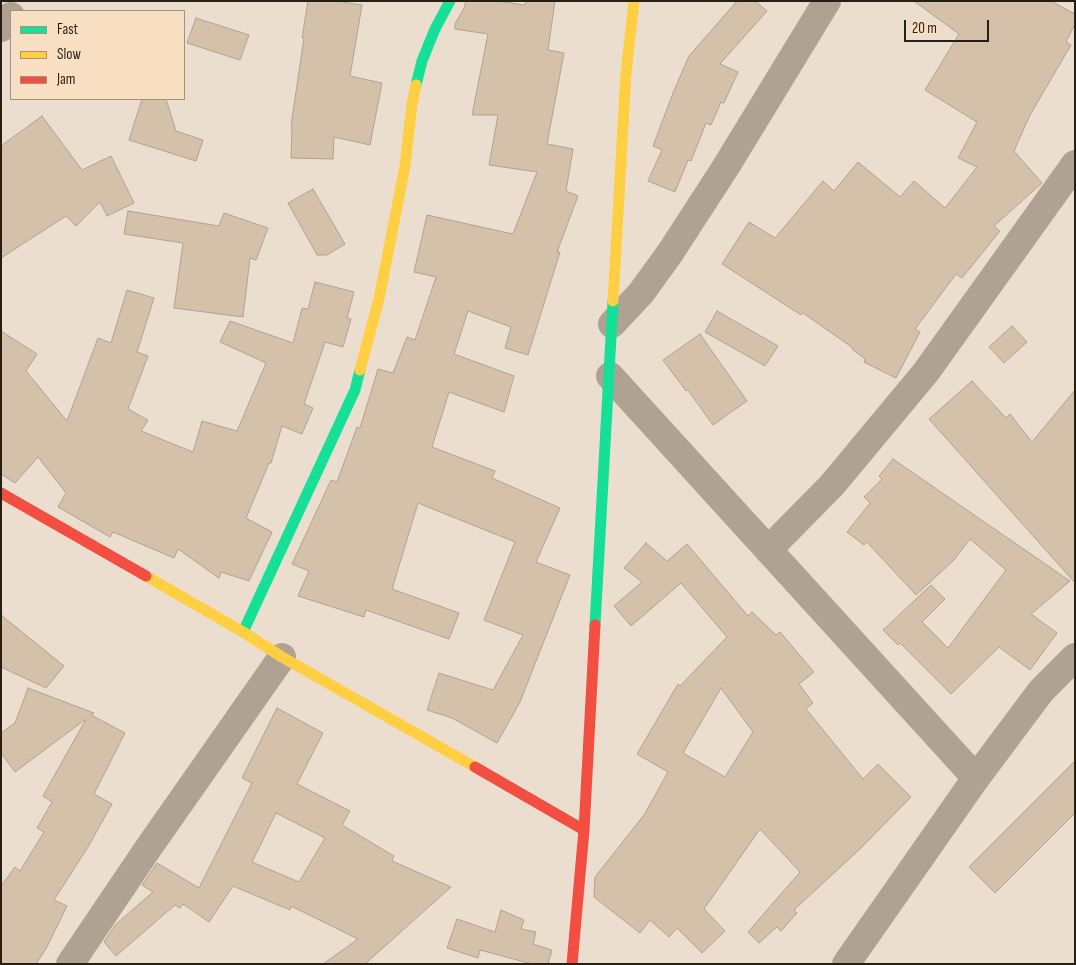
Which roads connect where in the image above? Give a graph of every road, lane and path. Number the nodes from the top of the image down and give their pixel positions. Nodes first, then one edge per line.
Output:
1 (450, 1) edge
2 (634, 1) edge
3 (827, 1) edge
4 (10, 17) edge
5 (1, 28) edge
6 (1075, 164) edge
7 (612, 324) junction
8 (610, 376) junction
9 (1, 493) edge
10 (768, 550) junction
11 (243, 632) junction
12 (282, 657) junction
13 (1075, 657) edge
14 (976, 778) junction
15 (584, 830) junction
16 (70, 964) edge
17 (572, 964) edge
18 (846, 964) edge

1 - 11 street
2 - 7 street
3 - 7 street
4 - 5 street
6 - 10 street
7 - 8 street
8 - 10 street
8 - 15 street
9 - 11 street
10 - 14 street
11 - 12 street
12 - 15 street
12 - 16 street
13 - 14 street
14 - 18 street
15 - 17 street

